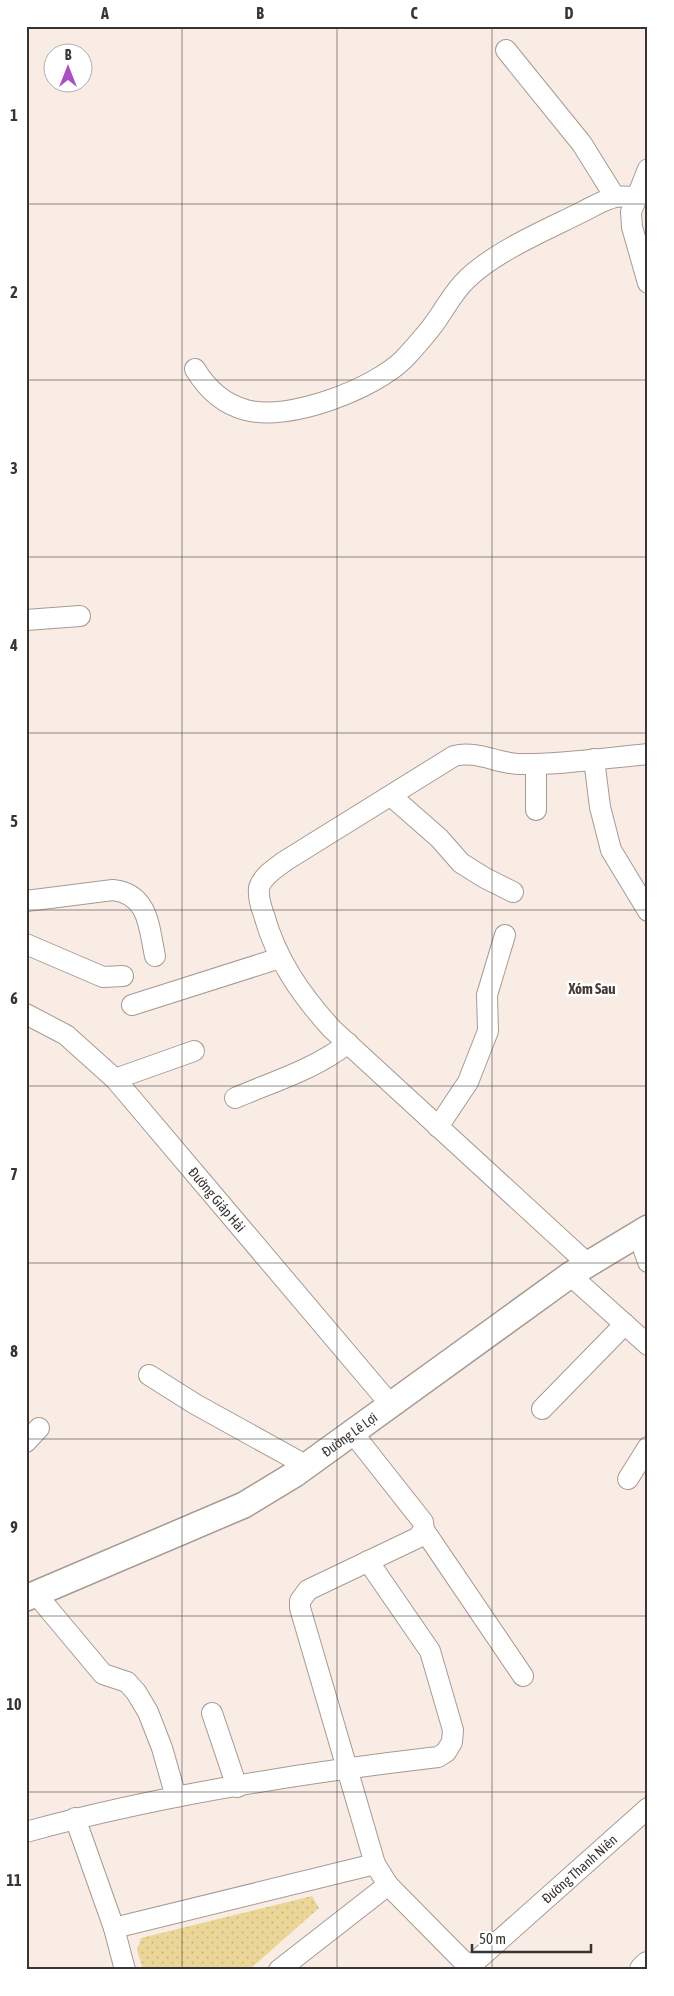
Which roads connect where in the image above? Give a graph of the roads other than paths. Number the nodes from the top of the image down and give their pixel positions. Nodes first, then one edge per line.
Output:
1 (506, 50) dead end
2 (648, 169) edge
3 (615, 197) junction
4 (635, 197) junction
5 (648, 283) edge
6 (195, 368) dead end
7 (80, 616) dead end
8 (26, 620) edge
9 (648, 754) edge
10 (594, 759) junction
11 (536, 764) junction
12 (391, 796) junction
13 (536, 810) dead end
14 (513, 892) dead end
15 (26, 902) edge
16 (648, 911) edge
17 (505, 935) dead end
18 (26, 944) edge
19 (155, 956) dead end
20 (280, 958) junction
21 (123, 976) dead end
22 (132, 1005) dead end
23 (26, 1014) edge
24 (348, 1043) junction
25 (194, 1051) dead end
26 (115, 1079) junction
27 (235, 1098) dead end
28 (438, 1126) junction
29 (643, 1231) edge
30 (648, 1262) edge
31 (579, 1270) junction
32 (624, 1324) junction
33 (648, 1345) edge
34 (149, 1375) dead end
35 (390, 1404) junction
36 (542, 1408) dead end
37 (352, 1432) junction
38 (648, 1447) edge
39 (307, 1466) junction
40 (628, 1479) dead end
41 (424, 1530) junction
42 (368, 1561) junction
43 (31, 1596) edge
44 (523, 1676) dead end
45 (212, 1713) dead end
46 (347, 1768) junction
47 (237, 1788) junction
48 (176, 1797) junction
49 (648, 1808) edge
50 (75, 1818) junction
51 (26, 1832) edge
52 (376, 1864) junction
53 (388, 1885) junction
54 (114, 1928) junction
55 (648, 1966) edge
56 (468, 1968) edge
57 (125, 1970) edge
58 (280, 1970) edge
59 (644, 1970) edge

1 - 3 street
2 - 4 street
3 - 4 street
3 - 6 street
4 - 5 street
7 - 8 street
9 - 10 street
10 - 11 street
10 - 16 street
11 - 12 street
11 - 13 street
12 - 14 street
12 - 20 street
15 - 19 street
17 - 28 street
18 - 21 street
20 - 22 street
20 - 24 street
23 - 26 street, Đường Giáp Hải
24 - 27 street
24 - 28 street
25 - 26 street
26 - 35 street, Đường Giáp Hải
28 - 31 street
29 - 30 street
29 - 31 main road, Đường Lê Lợi
31 - 32 street
31 - 35 main road, Đường Lê Lợi
32 - 33 street
32 - 36 street
34 - 39 street
35 - 37 main road, Đường Lê Lợi
37 - 39 main road, Đường Lê Lợi
37 - 41 street
38 - 40 street
39 - 43 main road, Đường Lê Lợi
41 - 42 street
41 - 44 street
42 - 46 street
42 - 46 street
43 - 48 street
45 - 47 street
46 - 47 street
46 - 52 street
47 - 48 street
48 - 50 street
49 - 56 street, Đường Thanh Niên
50 - 51 street
50 - 54 street
52 - 53 street
52 - 54 street
53 - 56 street
53 - 58 street
54 - 57 street
55 - 59 highway

